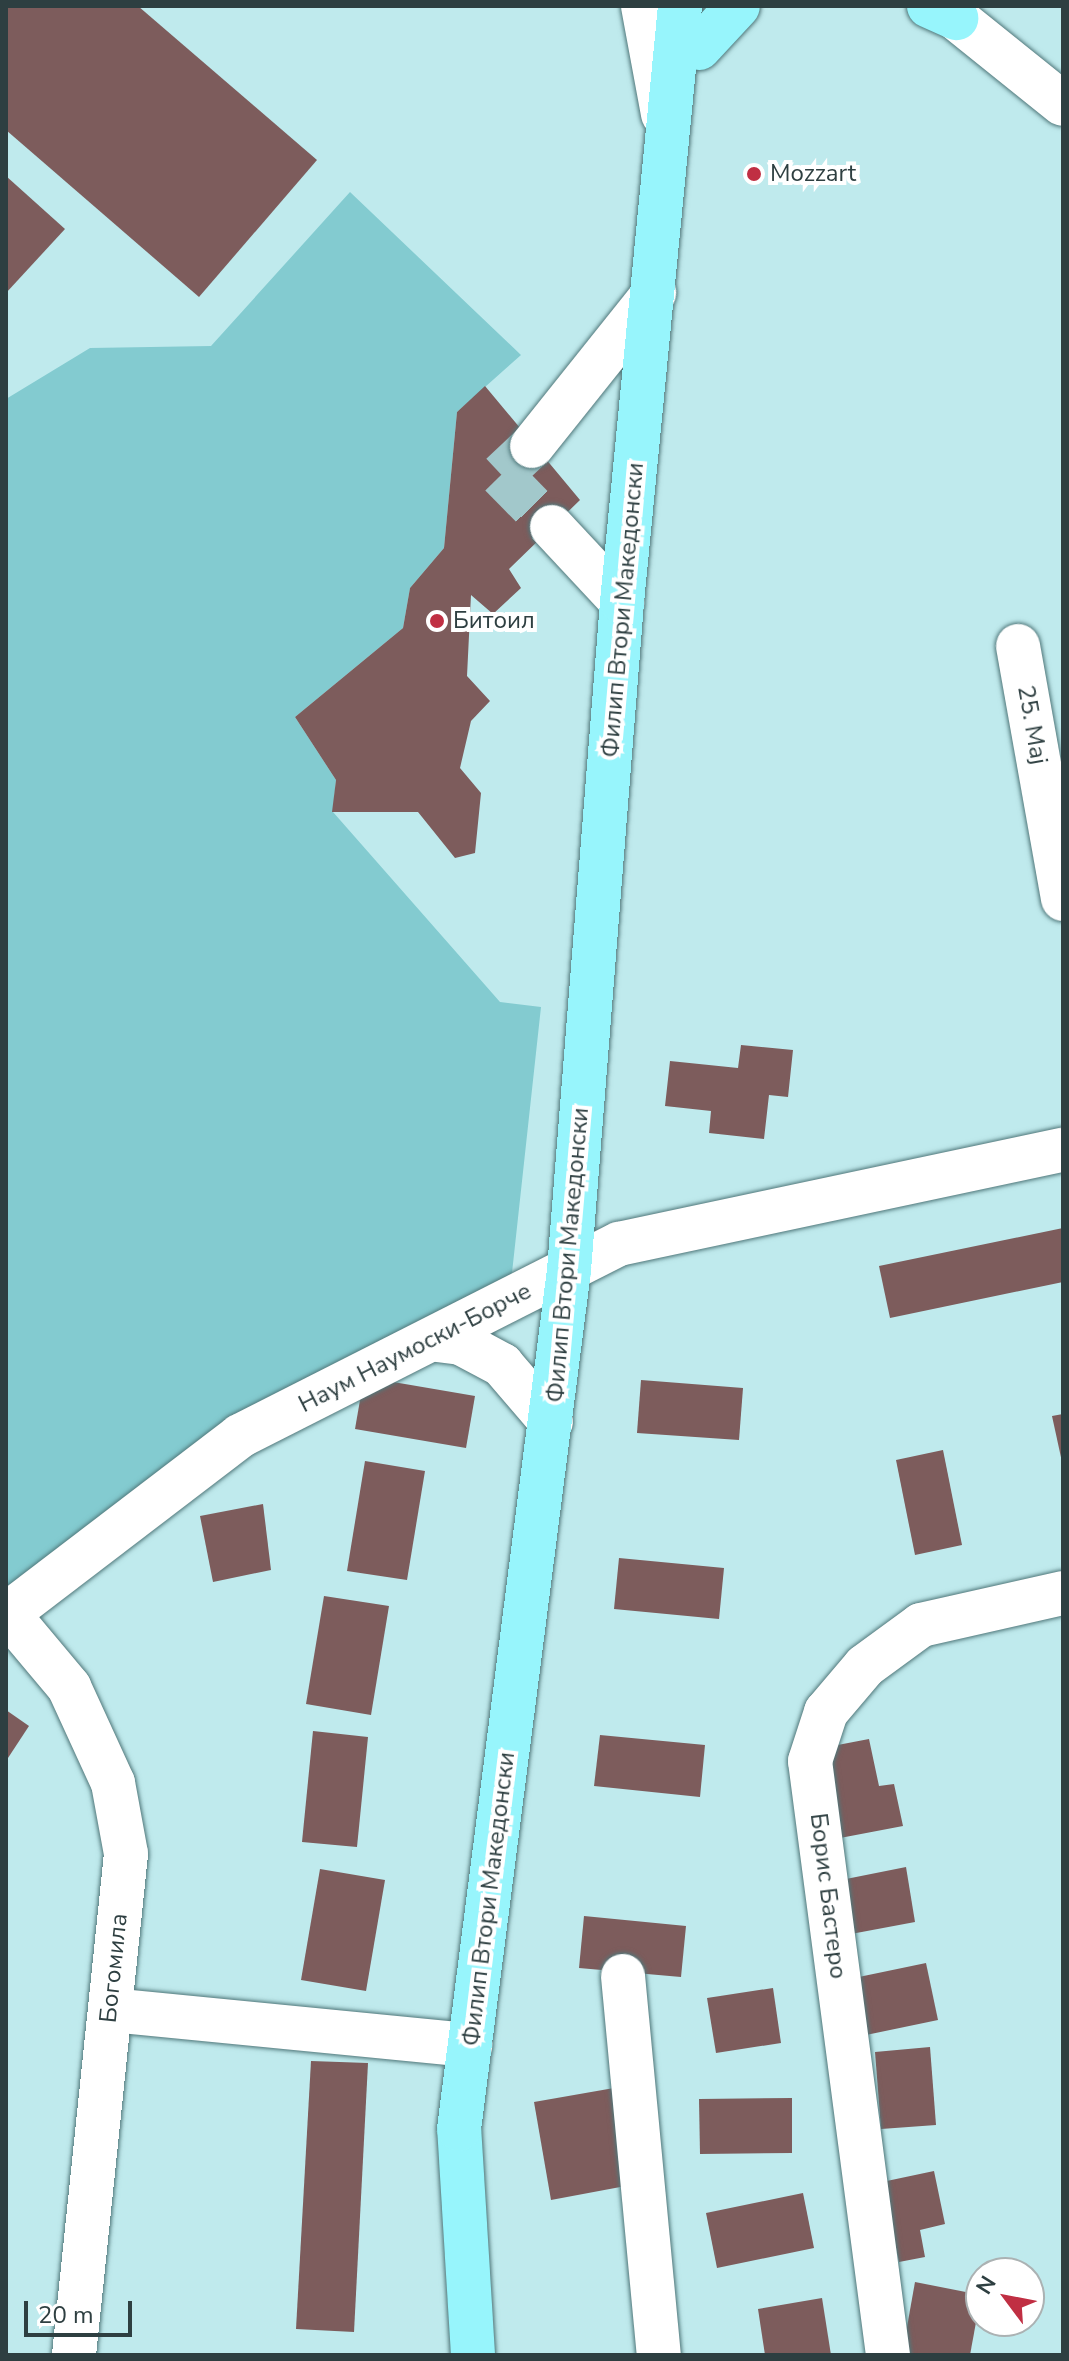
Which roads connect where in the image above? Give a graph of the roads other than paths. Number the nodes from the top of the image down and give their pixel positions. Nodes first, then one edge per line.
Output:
1 (643, 6) edge
2 (680, 6) edge
3 (711, 6) edge
4 (738, 6) edge
5 (952, 9) edge
6 (699, 48) junction
7 (1063, 104) edge
8 (671, 153) junction
9 (654, 293) junction
10 (532, 446) tunnel mouth
11 (552, 527) tunnel mouth
12 (622, 602) junction
13 (1018, 646) dead end
14 (1063, 899) edge
15 (1063, 1150) edge
16 (569, 1270) junction
17 (437, 1340) junction
18 (551, 1422) junction
19 (1063, 1593) edge
20 (7, 1614) edge
21 (623, 1976) dead end
22 (111, 2010) junction
23 (470, 2045) junction
24 (74, 2355) edge
25 (473, 2355) edge
26 (659, 2355) edge
27 (888, 2355) edge

1 - 8 street
2 - 8 main road
3 - 6 main road
4 - 6 main road
5 - 7 street
6 - 8 main road
8 - 9 main road, Филип Втори Македонски
9 - 10 street
9 - 12 main road, Филип Втори Македонски
11 - 12 street
12 - 16 main road, Филип Втори Македонски
13 - 14 street, 25. Мај
15 - 16 street, Наум Наумоски-Борче
16 - 17 street, Наум Наумоски-Борче
16 - 18 main road, Филип Втори Македонски
17 - 18 street
17 - 20 street, Наум Наумоски-Борче
18 - 23 main road, Филип Втори Македонски
19 - 27 street, Борис Бастеро
20 - 22 street, Богомила
21 - 26 street
22 - 23 street
22 - 24 street, Богомила
23 - 25 main road, Филип Втори Македонски

